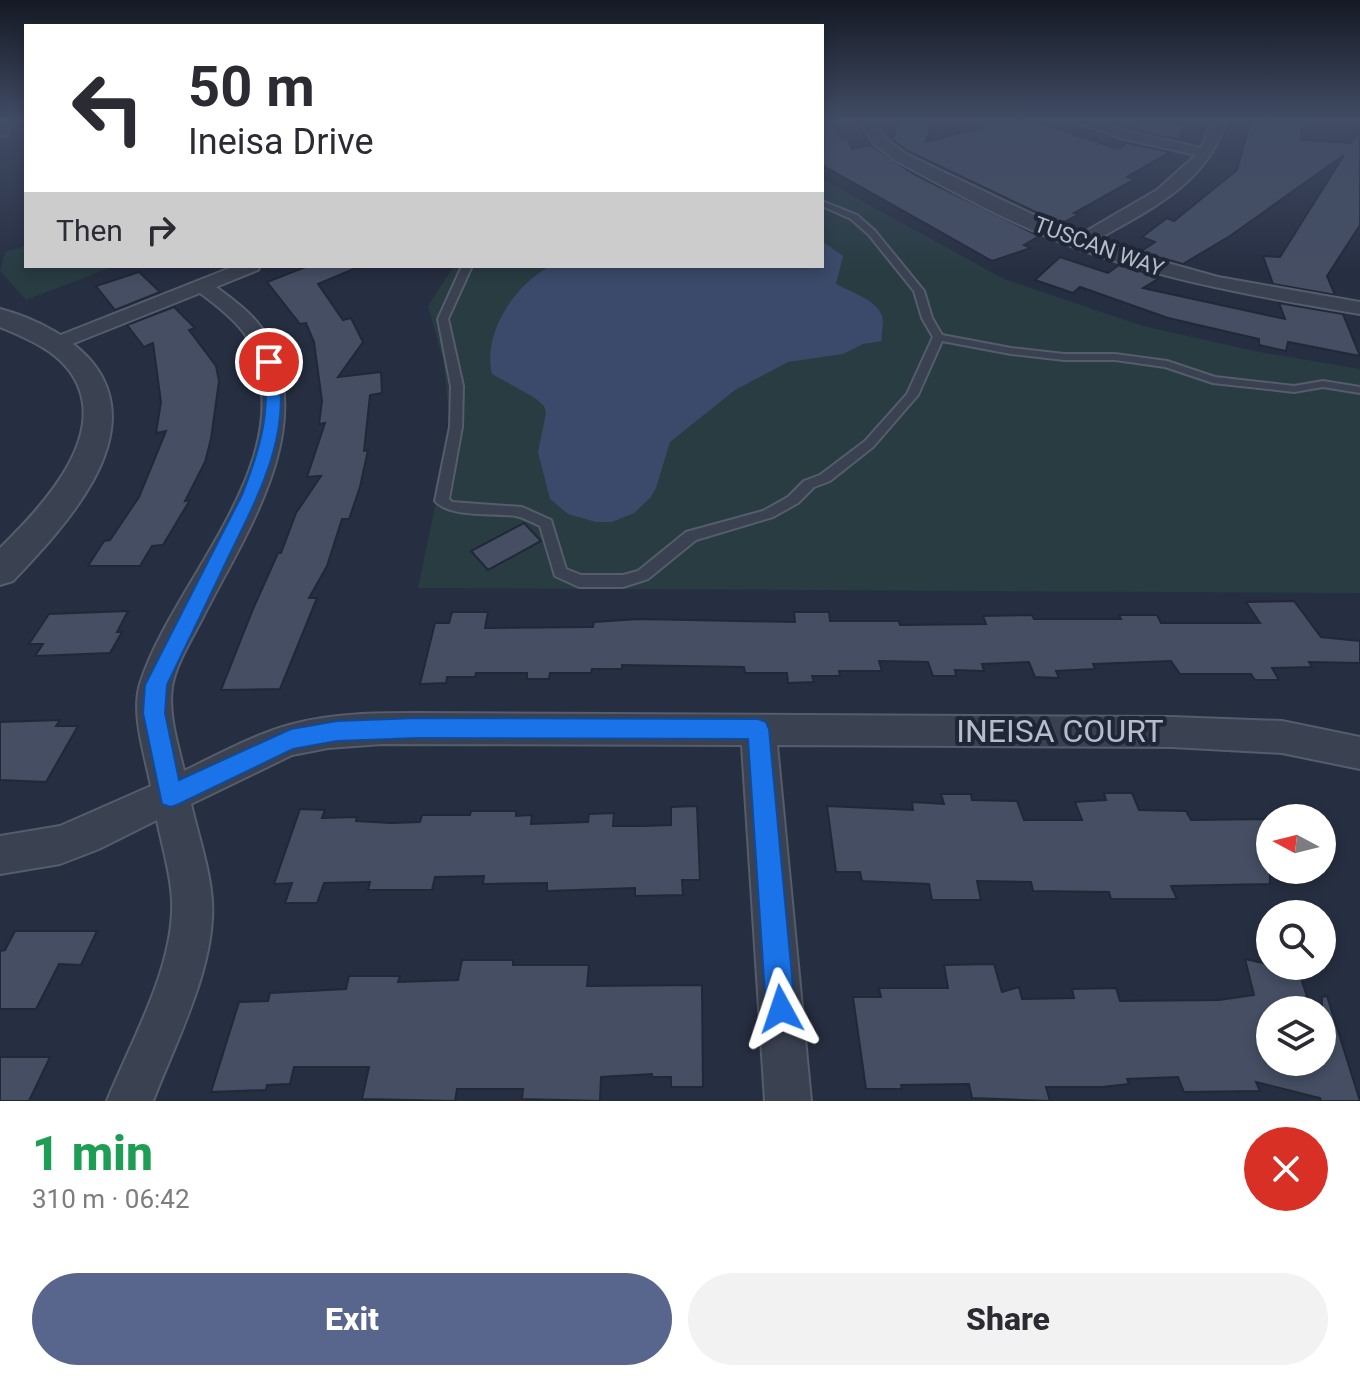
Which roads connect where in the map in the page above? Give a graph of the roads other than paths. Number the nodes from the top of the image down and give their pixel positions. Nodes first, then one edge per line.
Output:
1 (931, 171) edge
2 (1188, 171) edge
3 (824, 204) edge
4 (1078, 243) junction
5 (246, 268) edge
6 (466, 268) edge
7 (201, 285) junction
8 (1360, 308) edge
9 (0, 317) edge
10 (938, 337) junction
11 (55, 344) junction
12 (1360, 390) edge
13 (0, 571) edge
14 (758, 729) junction
15 (1360, 753) edge
16 (171, 796) junction
17 (0, 855) edge
18 (130, 1101) edge
19 (788, 1101) edge

1 - 4 street, TUSCAN WAY
2 - 4 street
3 - 10 lane
4 - 8 street, TUSCAN WAY
5 - 7 street
6 - 10 lane
7 - 11 street
7 - 16 street
9 - 11 street
10 - 12 lane
11 - 13 street
14 - 15 street, INEISA COURT
14 - 16 street, INEISA COURT
14 - 19 street
16 - 17 street, INEISA COURT
16 - 18 street

